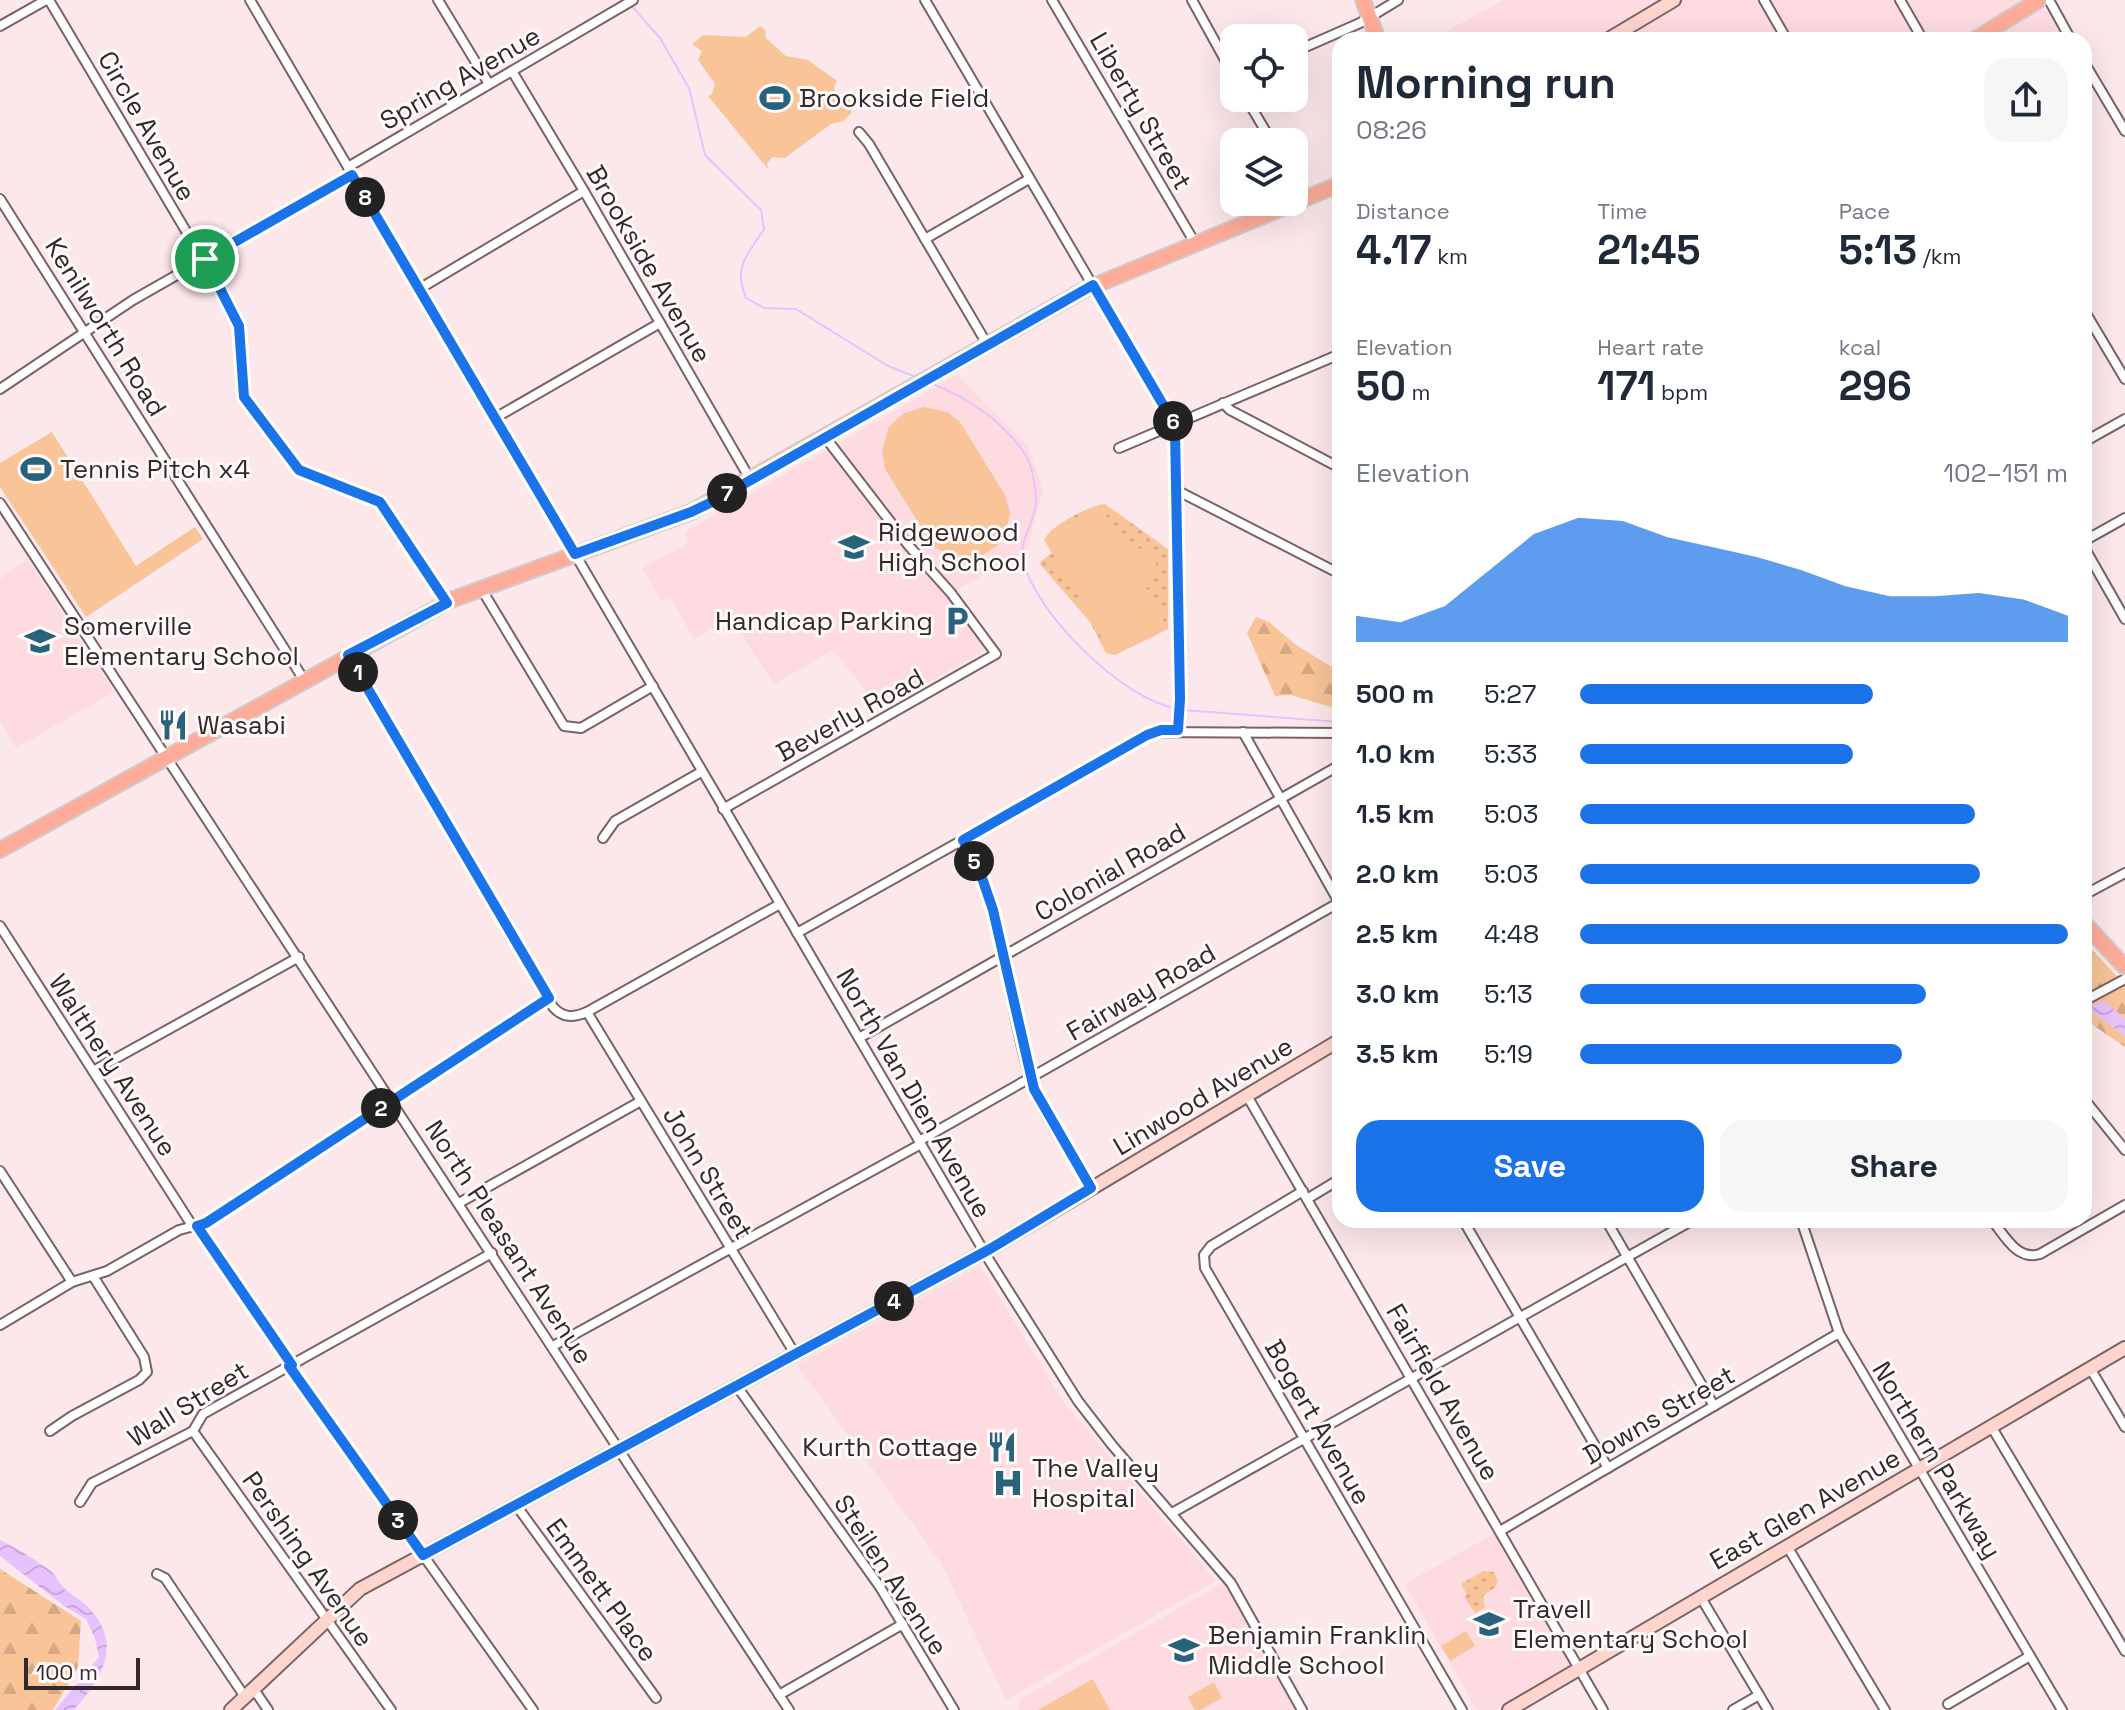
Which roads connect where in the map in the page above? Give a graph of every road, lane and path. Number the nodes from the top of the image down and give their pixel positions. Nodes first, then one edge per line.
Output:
1 (48, 0) edge
2 (250, 0) edge
3 (438, 0) edge
4 (633, 0) edge
5 (941, 0) edge
6 (1052, 0) edge
7 (1192, 0) edge
8 (1363, 0) edge
9 (1398, 0) edge
10 (1674, 0) edge
11 (1764, 0) edge
12 (1900, 0) edge
13 (2039, 0) edge
14 (2049, 0) edge
15 (927, 3) edge
16 (1370, 18) junction
17 (0, 26) edge
18 (1339, 32) edge
19 (1375, 32) edge
20 (1620, 32) edge
21 (1782, 32) edge
22 (1918, 32) edge
23 (1987, 32) edge
24 (2067, 32) edge
25 (1332, 35) edge
26 (1308, 46) edge
27 (1220, 51) edge
28 (512, 71) junction
29 (2092, 75) edge
30 (489, 84) junction
31 (2125, 131) edge
32 (859, 132) dead end
33 (350, 171) junction
34 (1029, 179) junction
35 (1332, 187) edge
36 (584, 191) junction
37 (1308, 197) edge
38 (0, 199) edge
39 (1261, 216) edge
40 (925, 239) junction
41 (1195, 243) junction
42 (205, 259) junction
43 (1093, 285) junction
44 (419, 289) junction
45 (660, 323) junction
46 (2092, 323) edge
47 (86, 333) junction
48 (987, 344) junction
49 (1332, 357) edge
50 (2125, 379) edge
51 (0, 389) edge
52 (1223, 403) junction
53 (495, 418) junction
54 (2125, 419) edge
55 (1174, 424) junction
56 (825, 437) junction
57 (2092, 438) edge
58 (1119, 448) dead end
59 (1332, 464) edge
60 (750, 480) junction
61 (1176, 493) junction
62 (0, 503) edge
63 (2125, 518) edge
64 (2092, 537) edge
65 (575, 554) junction
66 (2092, 561) edge
67 (1332, 570) edge
68 (482, 590) junction
69 (447, 603) junction
70 (2125, 619) edge
71 (348, 655) junction
72 (304, 680) junction
73 (653, 686) junction
74 (1178, 730) junction
75 (1243, 732) junction
76 (1332, 733) edge
77 (167, 758) junction
78 (1332, 769) edge
79 (701, 772) junction
80 (1280, 798) junction
81 (723, 809) junction
82 (603, 838) dead end
83 (963, 840) junction
84 (0, 850) edge
85 (2125, 873) edge
86 (1332, 889) edge
87 (2092, 891) edge
88 (780, 904) junction
89 (1332, 908) edge
90 (0, 926) edge
91 (2092, 932) edge
92 (797, 933) junction
93 (1004, 955) junction
94 (299, 957) junction
95 (2125, 967) edge
96 (2125, 979) edge
97 (2092, 997) edge
98 (549, 998) junction
99 (587, 1012) junction
100 (859, 1038) junction
101 (1332, 1045) edge
102 (93, 1071) junction
103 (1030, 1078) junction
104 (1246, 1094) junction
105 (393, 1101) junction
106 (641, 1101) junction
107 (2092, 1109) edge
108 (920, 1143) junction
109 (2125, 1150) edge
110 (0, 1171) edge
111 (1332, 1183) edge
112 (1091, 1188) junction
113 (1305, 1195) junction
114 (459, 1203) junction
115 (2125, 1205) edge
116 (2092, 1223) edge
117 (195, 1226) junction
118 (1468, 1228) edge
119 (1611, 1228) edge
120 (1678, 1228) edge
121 (1804, 1228) edge
122 (1999, 1228) edge
123 (2084, 1228) edge
124 (731, 1249) junction
125 (984, 1252) junction
126 (492, 1253) junction
127 (1627, 1256) junction
128 (93, 1276) junction
129 (72, 1282) junction
130 (1519, 1317) junction
131 (0, 1325) edge
132 (1839, 1333) junction
133 (553, 1346) junction
134 (2125, 1348) edge
135 (795, 1354) junction
136 (290, 1366) junction
137 (2090, 1368) junction
138 (1412, 1377) junction
139 (736, 1385) junction
140 (1714, 1406) junction
141 (1991, 1426) junction
142 (2125, 1427) edge
143 (50, 1431) dead end
144 (193, 1431) junction
145 (1304, 1438) junction
146 (620, 1448) junction
147 (1608, 1468) junction
148 (1918, 1469) junction
149 (80, 1502) dead end
150 (516, 1505) junction
151 (1172, 1513) junction
152 (1500, 1531) junction
153 (1787, 1546) junction
154 (423, 1555) junction
155 (157, 1574) dead end
156 (1700, 1596) junction
157 (326, 1619) junction
158 (903, 1624) junction
159 (2125, 1651) edge
160 (2030, 1656) junction
161 (1580, 1668) junction
162 (249, 1693) junction
163 (779, 1695) junction
164 (1759, 1695) junction
165 (656, 1698) dead end
166 (1948, 1704) dead end
167 (786, 1709) edge
168 (231, 1710) edge
169 (268, 1710) edge
170 (391, 1710) edge
171 (533, 1710) edge
172 (954, 1710) edge
173 (1302, 1710) edge
174 (1462, 1710) edge
175 (1509, 1710) edge
176 (1603, 1710) edge
177 (1733, 1710) edge
178 (1768, 1710) edge
179 (1885, 1710) edge
180 (2062, 1710) edge

1 - 17 street
1 - 42 street, Circle Avenue
2 - 33 street, North Van Dien Avenue
3 - 30 street
4 - 28 street, Spring Avenue
5 - 15 street
6 - 41 street, Liberty Street
7 - 27 street
8 - 16 main road
9 - 16 street
10 - 20 main road
11 - 21 street
12 - 22 street
13 - 23 main road
14 - 24 street
15 - 34 street
16 - 18 street
16 - 19 main road
25 - 26 street
28 - 30 street, Spring Avenue
28 - 36 street, Brookside Avenue
29 - 31 street
30 - 33 street, Spring Avenue
32 - 40 street
33 - 42 street, Spring Avenue
33 - 44 street, North Van Dien Avenue
34 - 40 street
34 - 43 street
35 - 37 main road
36 - 44 street
36 - 45 street, Brookside Avenue
38 - 47 street, Kenilworth Road
39 - 41 main road
40 - 48 street
41 - 43 main road
42 - 47 street, Spring Avenue
42 - 69 street, Circle Avenue
43 - 48 main road
43 - 55 street
44 - 53 street, North Van Dien Avenue
45 - 53 street
45 - 60 street, Brookside Avenue
46 - 50 street
47 - 51 street, Spring Avenue
47 - 72 street, Kenilworth Road
48 - 56 main road
49 - 52 street
52 - 55 street
52 - 59 street
53 - 65 street, North Van Dien Avenue
54 - 57 street
55 - 58 street
55 - 61 street
56 - 60 main road
56 - 81 street, Beverly Road
60 - 65 main road
61 - 67 street
61 - 74 street
62 - 77 street, North Pleasant Avenue
63 - 64 street
65 - 68 main road
65 - 73 street, North Van Dien Avenue
66 - 70 street
68 - 69 main road
68 - 73 street
69 - 71 main road
71 - 72 main road
71 - 98 street
72 - 77 main road
73 - 79 street, North Van Dien Avenue
74 - 75 street
74 - 83 street
75 - 76 street
75 - 80 street
77 - 84 main road
77 - 94 street, North Pleasant Avenue
78 - 80 street, Colonial Road
79 - 81 street, North Van Dien Avenue
79 - 82 street
80 - 86 street
80 - 93 street, Colonial Road
81 - 88 street, North Van Dien Avenue
83 - 92 street
83 - 93 street
85 - 87 street
88 - 92 street, North Van Dien Avenue
88 - 99 street
89 - 103 street, Fairway Road
90 - 102 street, Walthery Avenue
91 - 95 main road
92 - 100 street, North Van Dien Avenue
93 - 100 street, Colonial Road
93 - 103 street
94 - 102 street
94 - 105 street, North Pleasant Avenue
96 - 97 street
98 - 99 street
98 - 105 street
99 - 106 street, John Street
100 - 108 street, North Van Dien Avenue
101 - 104 main road, Linwood Avenue
102 - 117 street, Walthery Avenue
103 - 108 street, Fairway Road
103 - 112 street
104 - 112 main road, Linwood Avenue
104 - 113 street, Fairfield Avenue
105 - 114 street, North Pleasant Avenue
105 - 117 street
106 - 114 street
106 - 124 street, John Street
107 - 109 street
108 - 124 street, Fairway Road
108 - 125 street, North Van Dien Avenue
110 - 129 street
111 - 113 street
112 - 125 main road, Linwood Avenue
113 - 138 street, Fairfield Avenue
113 - 145 street, Bogert Avenue
114 - 126 street, North Pleasant Avenue
115 - 116 street
117 - 128 street
117 - 136 street, Walthery Avenue
118 - 130 street
119 - 127 street
120 - 127 street
121 - 132 street, Northern Parkway
122 - 123 street
124 - 133 street, Fairway Road
124 - 135 street, John Street
125 - 135 main road, Linwood Avenue
125 - 151 street, North Van Dien Avenue
126 - 133 street, North Pleasant Avenue
126 - 136 street, Wall Street
127 - 130 street
127 - 140 street
128 - 129 street
128 - 143 street
129 - 131 street
130 - 138 street
130 - 147 street
132 - 140 street, Downs Street
132 - 148 street, Northern Parkway
133 - 146 street, North Pleasant Avenue
134 - 137 main road, East Glen Avenue
135 - 139 main road, Linwood Avenue
136 - 144 street, Wall Street
136 - 154 street, Walthery Avenue
137 - 141 main road, East Glen Avenue
137 - 142 street
138 - 145 street
138 - 152 street, Fairfield Avenue
139 - 146 main road, Linwood Avenue
139 - 158 street, Steilen Avenue
140 - 147 street, Downs Street
141 - 148 main road, East Glen Avenue
141 - 159 street
144 - 149 street, Wall Street
144 - 157 street, Pershing Avenue
145 - 151 street
145 - 174 street, Bogert Avenue
146 - 150 main road, Linwood Avenue
146 - 163 street, North Pleasant Avenue
147 - 152 street, Downs Street
148 - 153 main road, East Glen Avenue
148 - 160 street, Northern Parkway
150 - 154 main road, Linwood Avenue
150 - 165 street, Emmett Place
151 - 173 street, North Van Dien Avenue
152 - 161 street, Fairfield Avenue
153 - 156 main road, East Glen Avenue
153 - 179 street
154 - 157 main road, Linwood Avenue
154 - 171 street, Walthery Avenue
155 - 162 street
156 - 161 main road, East Glen Avenue
156 - 164 street
157 - 162 main road, Linwood Avenue
157 - 170 street, Pershing Avenue
158 - 163 street
158 - 172 street, Steilen Avenue
160 - 166 street
160 - 180 street, Northern Parkway
161 - 175 main road, East Glen Avenue
161 - 176 street, Fairfield Avenue
162 - 168 main road, Linwood Avenue
162 - 169 street
163 - 167 street, North Pleasant Avenue
164 - 177 street
164 - 178 street

